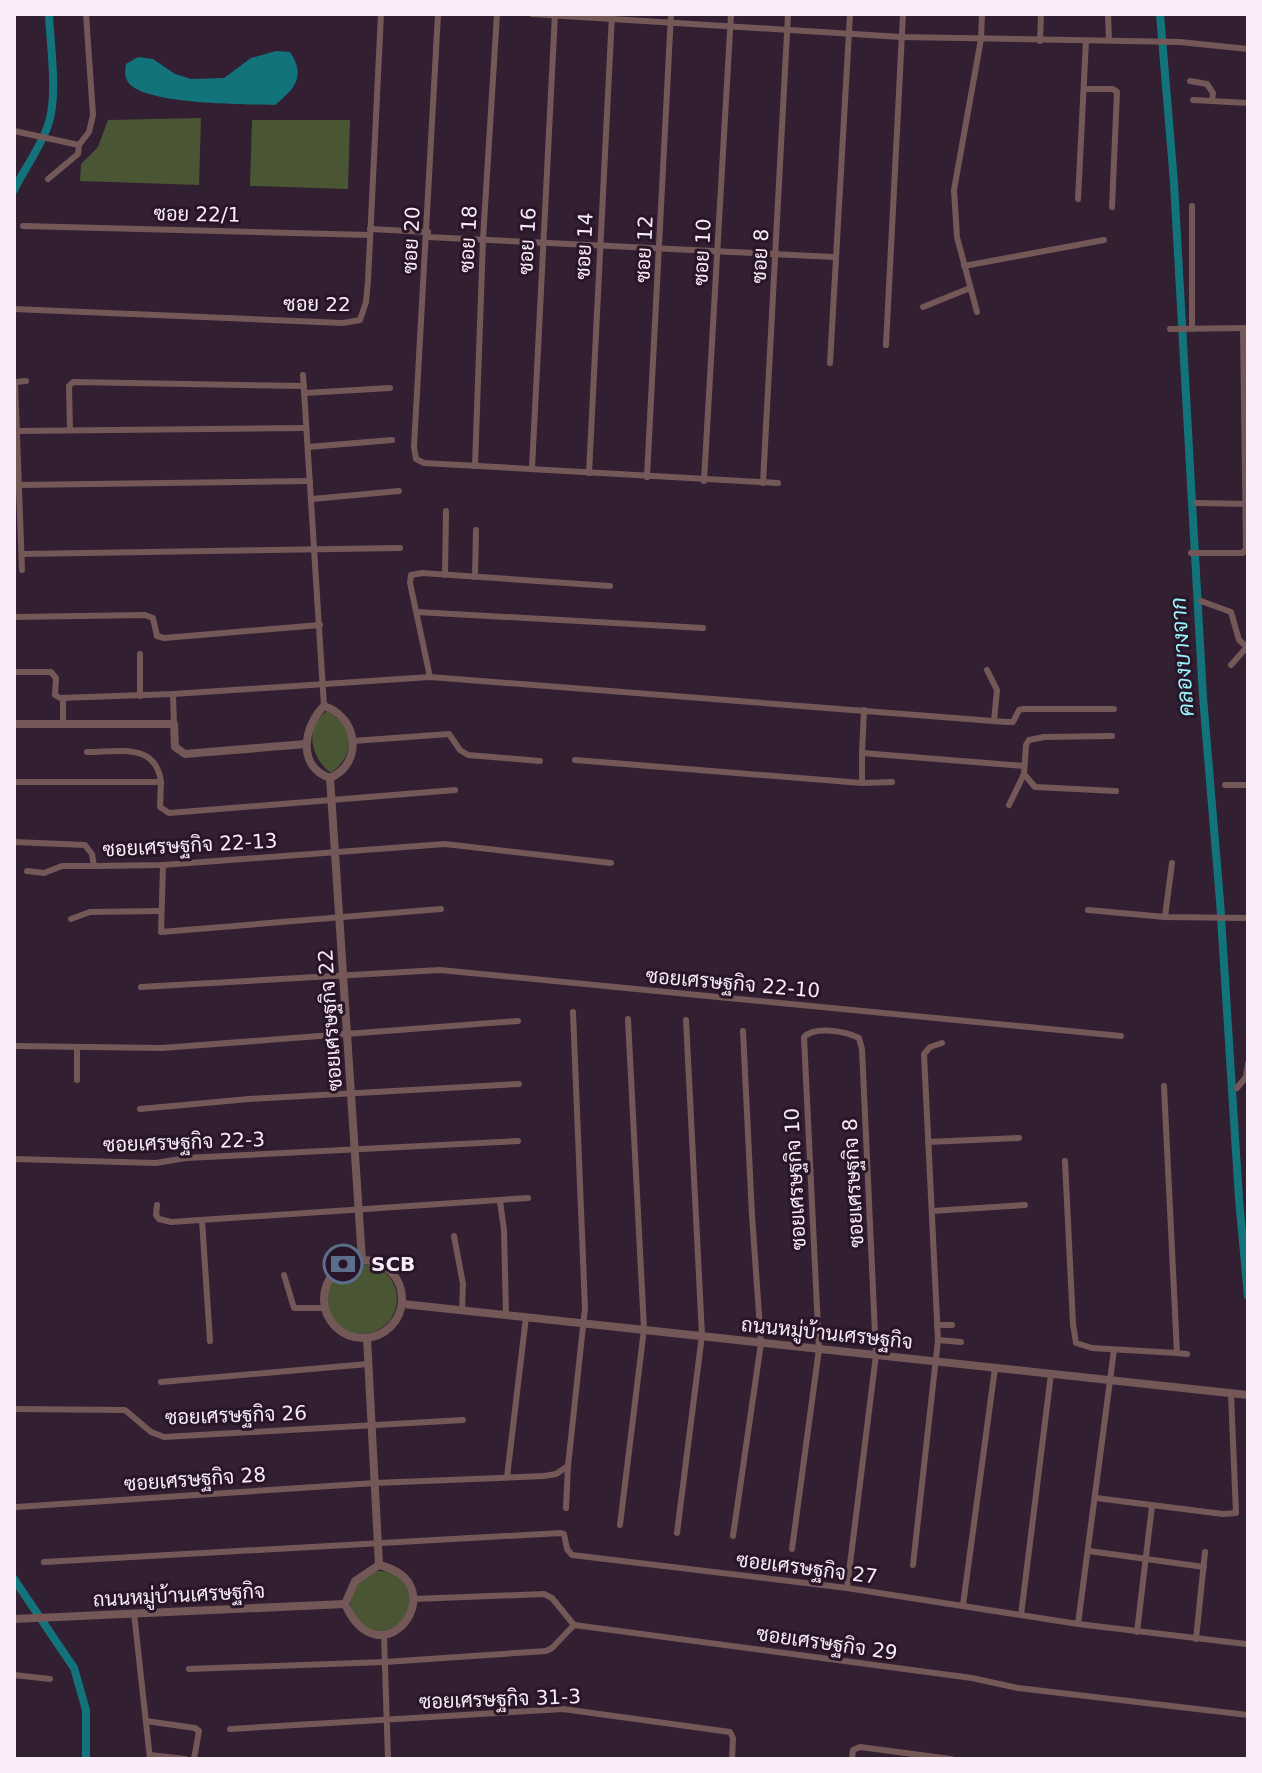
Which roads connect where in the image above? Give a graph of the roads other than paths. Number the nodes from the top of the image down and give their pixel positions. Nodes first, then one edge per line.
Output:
1 (86, 14) edge
2 (381, 14) edge
3 (438, 14) edge
4 (497, 14) edge
5 (532, 14) edge
6 (671, 14) edge
7 (731, 14) edge
8 (788, 14) edge
9 (850, 14) edge
10 (903, 14) edge
11 (982, 14) edge
12 (1041, 14) edge
13 (1108, 14) edge
14 (555, 15) edge
15 (612, 17) edge
16 (671, 23) junction
17 (730, 26) junction
18 (787, 29) junction
19 (850, 32) junction
20 (901, 37) junction
21 (981, 39) junction
22 (1109, 40) junction
23 (1040, 41) junction
24 (1086, 41) junction
25 (1248, 49) edge
26 (1190, 81) dead end
27 (1084, 89) junction
28 (1193, 100) dead end
29 (1212, 101) junction
30 (1248, 103) edge
31 (14, 131) edge
32 (79, 145) junction
33 (48, 179) dead end
34 (1078, 199) dead end
35 (1192, 206) dead end
36 (1112, 207) dead end
37 (23, 226) dead end
38 (370, 232) junction
39 (428, 234) junction
40 (483, 239) junction
41 (1104, 240) dead end
42 (543, 242) junction
43 (600, 245) junction
44 (660, 250) junction
45 (718, 252) junction
46 (777, 254) junction
47 (834, 257) junction
48 (964, 266) junction
49 (970, 288) junction
50 (923, 307) dead end
51 (14, 309) edge
52 (977, 312) dead end
53 (1246, 328) edge
54 (1170, 329) dead end
55 (1192, 329) junction
56 (886, 345) dead end
57 (830, 363) dead end
58 (303, 375) dead end
59 (26, 381) dead end
60 (390, 388) dead end
61 (304, 390) junction
62 (306, 428) junction
63 (70, 430) junction
64 (17, 431) junction
65 (392, 440) dead end
66 (308, 447) junction
67 (475, 466) junction
68 (532, 468) junction
69 (589, 473) junction
70 (647, 477) junction
71 (310, 481) junction
72 (704, 481) junction
73 (763, 483) junction
74 (778, 483) dead end
75 (19, 485) junction
76 (399, 491) dead end
77 (312, 499) junction
78 (1197, 503) dead end
79 (1247, 504) edge
80 (446, 511) dead end
81 (476, 530) dead end
82 (400, 548) dead end
83 (314, 551) junction
84 (1191, 553) dead end
85 (22, 554) junction
86 (22, 570) dead end
87 (445, 575) junction
88 (475, 577) junction
89 (610, 586) dead end
90 (1201, 601) dead end
91 (417, 612) junction
92 (14, 617) edge
93 (320, 625) junction
94 (703, 628) dead end
95 (1247, 648) edge
96 (140, 654) dead end
97 (1231, 665) dead end
98 (987, 670) dead end
99 (14, 672) edge
100 (430, 677) junction
101 (323, 685) junction
102 (173, 694) junction
103 (140, 696) junction
104 (63, 698) junction
105 (324, 706) junction
106 (1114, 709) dead end
107 (864, 710) junction
108 (994, 721) junction
109 (14, 724) edge
110 (63, 724) junction
111 (174, 724) junction
112 (1112, 736) dead end
113 (353, 741) junction
114 (306, 744) junction
115 (87, 752) dead end
116 (862, 753) junction
117 (575, 760) dead end
118 (540, 761) dead end
119 (1024, 766) junction
120 (1024, 774) junction
121 (330, 778) junction
122 (14, 782) edge
123 (161, 782) junction
124 (892, 782) dead end
125 (862, 783) junction
126 (1225, 785) dead end
127 (1248, 785) edge
128 (455, 790) dead end
129 (1116, 791) dead end
130 (331, 800) junction
131 (1009, 805) dead end
132 (14, 842) edge
133 (335, 853) junction
134 (611, 863) dead end
135 (1172, 863) dead end
136 (163, 865) junction
137 (94, 866) junction
138 (27, 871) dead end
139 (441, 909) dead end
140 (1088, 910) dead end
141 (160, 911) junction
142 (1165, 917) junction
143 (339, 918) junction
144 (1248, 918) edge
145 (71, 919) dead end
146 (342, 974) junction
147 (141, 987) dead end
148 (573, 1012) dead end
149 (628, 1019) dead end
150 (686, 1020) dead end
151 (518, 1021) dead end
152 (743, 1031) dead end
153 (832, 1032) joint
154 (346, 1035) junction
155 (1121, 1036) dead end
156 (942, 1043) dead end
157 (14, 1046) edge
158 (77, 1049) junction
159 (1248, 1063) edge
160 (77, 1080) dead end
161 (519, 1084) dead end
162 (1164, 1086) dead end
163 (1237, 1088) dead end
164 (351, 1094) junction
165 (140, 1109) dead end
166 (1019, 1138) dead end
167 (518, 1141) dead end
168 (928, 1142) junction
169 (355, 1151) junction
170 (14, 1159) edge
171 (1065, 1161) dead end
172 (528, 1198) dead end
173 (500, 1201) junction
174 (157, 1205) dead end
175 (1025, 1205) dead end
176 (359, 1211) junction
177 (932, 1211) junction
178 (202, 1220) junction
179 (454, 1236) dead end
180 (362, 1260) junction
181 (284, 1275) dead end
182 (403, 1304) junction
183 (325, 1308) junction
184 (462, 1310) junction
185 (506, 1315) junction
186 (526, 1317) junction
187 (585, 1324) junction
188 (937, 1325) junction
189 (952, 1325) dead end
190 (644, 1329) junction
191 (702, 1335) junction
192 (367, 1338) junction
193 (938, 1340) junction
194 (210, 1341) dead end
195 (961, 1342) dead end
196 (761, 1343) junction
197 (819, 1349) junction
198 (1114, 1350) junction
199 (1177, 1353) junction
200 (1187, 1354) dead end
201 (876, 1355) junction
202 (937, 1361) junction
203 (368, 1364) junction
204 (995, 1368) junction
205 (1051, 1374) junction
206 (1109, 1381) junction
207 (161, 1382) dead end
208 (1240, 1394) edge
209 (14, 1409) edge
210 (463, 1420) dead end
211 (371, 1425) junction
212 (568, 1466) junction
213 (507, 1477) junction
214 (375, 1483) junction
215 (1096, 1498) junction
216 (1152, 1506) junction
217 (16, 1507) dead end
218 (566, 1508) dead end
219 (620, 1525) dead end
220 (677, 1533) dead end
221 (733, 1536) dead end
222 (378, 1542) junction
223 (792, 1549) dead end
224 (1089, 1551) junction
225 (1205, 1552) dead end
226 (1146, 1559) junction
227 (44, 1562) dead end
228 (379, 1565) junction
229 (913, 1565) dead end
230 (1204, 1567) junction
231 (847, 1588) junction
232 (414, 1599) junction
233 (345, 1604) junction
234 (963, 1605) junction
235 (134, 1613) junction
236 (1021, 1615) junction
237 (14, 1619) edge
238 (1078, 1624) junction
239 (574, 1625) junction
240 (1137, 1632) junction
241 (384, 1635) junction
242 (1196, 1639) junction
243 (1246, 1644) dead end
244 (385, 1662) junction
245 (189, 1669) dead end
246 (14, 1675) edge
247 (50, 1679) dead end
248 (1248, 1715) edge
249 (386, 1719) junction
250 (146, 1721) junction
251 (230, 1729) dead end
252 (150, 1757) edge
253 (185, 1759) edge
254 (194, 1759) edge
255 (388, 1759) edge
256 (732, 1759) edge
257 (852, 1759) edge
258 (951, 1759) edge

1 - 32 street
2 - 38 street, ซอย 22
3 - 39 street, ซอย 20
4 - 40 street, ซอย 18
5 - 14 street
6 - 16 street, ซอย 12
7 - 17 street, ซอย 10
8 - 18 street, ซอย 8
9 - 19 street
10 - 20 street
11 - 21 street
12 - 23 street
13 - 22 street
14 - 15 street
14 - 42 street, ซอย 16
15 - 16 street
15 - 43 street, ซอย 14
16 - 17 street
16 - 44 street, ซอย 12
17 - 18 street
17 - 45 street, ซอย 10
18 - 19 street
18 - 46 street, ซอย 8
19 - 20 street
19 - 47 street
20 - 21 street
20 - 56 street
21 - 23 street
21 - 48 street
22 - 24 street
22 - 25 street
23 - 24 street
24 - 27 street
26 - 29 street
27 - 34 street
27 - 36 street
28 - 29 street
29 - 30 street
31 - 32 street
32 - 33 street
35 - 55 street
37 - 38 street, ซอย 22/1
38 - 39 street, ซอย 22/1
38 - 51 street, ซอย 22
39 - 40 street, ซอย 22/1
39 - 67 street, ซอย 20
40 - 42 street, ซอย 22/1
40 - 67 street, ซอย 18
41 - 48 street
42 - 43 street, ซอย 22/1
42 - 68 street, ซอย 16
43 - 44 street, ซอย 22/1
43 - 69 street, ซอย 14
44 - 45 street, ซอย 22/1
44 - 70 street, ซอย 12
45 - 46 street, ซอย 22/1
45 - 72 street, ซอย 10
46 - 47 street, ซอย 22/1
46 - 73 street, ซอย 8
47 - 57 street
48 - 49 street
49 - 50 street
49 - 52 street
53 - 55 street
53 - 79 street
54 - 55 street
58 - 61 street
59 - 64 street
60 - 61 street
61 - 62 street
61 - 63 street
62 - 63 street
62 - 66 street
63 - 64 street
64 - 75 street
65 - 66 street
66 - 71 street
67 - 68 street
68 - 69 street
69 - 70 street
70 - 72 street
71 - 75 street
71 - 77 street
72 - 73 street
73 - 74 street
75 - 85 street
76 - 77 street
77 - 83 street
78 - 79 street
79 - 84 street
80 - 87 street
81 - 88 street
82 - 83 street
83 - 85 street
83 - 93 street
85 - 86 street
87 - 88 street
87 - 91 street
88 - 89 street
90 - 95 street
91 - 94 street
91 - 100 street
92 - 93 street
93 - 101 street
95 - 97 street
96 - 103 street
98 - 108 street
99 - 104 street
100 - 101 street
100 - 107 street
101 - 102 street
101 - 105 street
102 - 103 street
102 - 111 street
103 - 104 street
104 - 110 street
105 - 113 street
105 - 114 street
106 - 108 street
107 - 108 street
107 - 116 street
109 - 110 street
110 - 111 street
111 - 114 street
112 - 119 street
113 - 118 street
113 - 121 street
114 - 121 street
115 - 123 street
116 - 119 street
116 - 125 street
117 - 125 street
119 - 120 street
120 - 129 street
120 - 131 street
121 - 130 street, ซอยเศรษฐกิจ 22
122 - 123 street
123 - 130 street
124 - 125 street
126 - 127 street
128 - 130 street
130 - 133 street, ซอยเศรษฐกิจ 22
132 - 137 street, ซอยเศรษฐกิจ 22-13
133 - 134 street, ซอยเศรษฐกิจ 22-13
133 - 136 street, ซอยเศรษฐกิจ 22-13
133 - 143 street, ซอยเศรษฐกิจ 22
135 - 142 street
136 - 137 street, ซอยเศรษฐกิจ 22-13
136 - 141 street
137 - 138 street
139 - 143 street
140 - 142 street
141 - 143 street
141 - 145 street
142 - 144 street
143 - 146 street, ซอยเศรษฐกิจ 22
146 - 147 street, ซอยเศรษฐกิจ 22-10
146 - 154 street, ซอยเศรษฐกิจ 22
146 - 155 street, ซอยเศรษฐกิจ 22-10
148 - 187 street
149 - 190 street
150 - 191 street
151 - 154 street
152 - 196 street
153 - 197 street, ซอยเศรษฐกิจ 10
153 - 201 street, ซอยเศรษฐกิจ 8
154 - 158 street
154 - 164 street, ซอยเศรษฐกิจ 22
156 - 168 street
157 - 158 street
158 - 160 street
159 - 163 street
161 - 164 street
162 - 199 street
164 - 165 street
164 - 169 street, ซอยเศรษฐกิจ 22
166 - 168 street
167 - 169 street, ซอยเศรษฐกิจ 22-3
168 - 177 street
169 - 170 street, ซอยเศรษฐกิจ 22-3
169 - 176 street, ซอยเศรษฐกิจ 22
171 - 198 street
172 - 173 street
173 - 176 street
173 - 185 street
174 - 178 street
175 - 177 street
176 - 178 street
176 - 180 street, ซอยเศรษฐกิจ 22
177 - 188 street
178 - 194 street
179 - 184 street
180 - 182 street
180 - 183 street
181 - 183 street
182 - 184 street, ถนนหมู่บ้านเศรษฐกิจ
182 - 192 street
183 - 192 street
184 - 185 street, ถนนหมู่บ้านเศรษฐกิจ
185 - 186 street, ถนนหมู่บ้านเศรษฐกิจ
186 - 187 street, ถนนหมู่บ้านเศรษฐกิจ
186 - 213 street
187 - 190 street, ถนนหมู่บ้านเศรษฐกิจ
187 - 212 street
188 - 189 street
188 - 193 street
190 - 191 street, ถนนหมู่บ้านเศรษฐกิจ
190 - 219 street
191 - 196 street, ถนนหมู่บ้านเศรษฐกิจ
191 - 220 street
192 - 203 street
193 - 195 street
193 - 202 street
196 - 197 street, ถนนหมู่บ้านเศรษฐกิจ
196 - 221 street
197 - 201 street, ถนนหมู่บ้านเศรษฐกิจ
197 - 223 street
198 - 199 street
198 - 206 street
199 - 200 street
201 - 202 street, ถนนหมู่บ้านเศรษฐกิจ
201 - 231 street
202 - 204 street, ถนนหมู่บ้านเศรษฐกิจ
202 - 229 street
203 - 207 street
203 - 211 street
204 - 205 street, ถนนหมู่บ้านเศรษฐกิจ
204 - 234 street
205 - 206 street, ถนนหมู่บ้านเศรษฐกิจ
205 - 236 street
206 - 208 street, ถนนหมู่บ้านเศรษฐกิจ
206 - 215 street
208 - 216 street
209 - 211 street, ซอยเศรษฐกิจ 26
210 - 211 street, ซอยเศรษฐกิจ 26
211 - 214 street
212 - 213 street, ซอยเศรษฐกิจ 28
212 - 218 street
213 - 214 street, ซอยเศรษฐกิจ 28
214 - 217 street, ซอยเศรษฐกิจ 28
214 - 222 street
215 - 216 street
215 - 224 street
216 - 226 street
222 - 227 street
222 - 228 street
222 - 231 street, ซอยเศรษฐกิจ 27
224 - 226 street
224 - 238 street
225 - 230 street
226 - 230 street
226 - 240 street
228 - 232 street
228 - 233 street
230 - 242 street
231 - 234 street, ซอยเศรษฐกิจ 27
232 - 239 street
232 - 241 street
233 - 235 street, ถนนหมู่บ้านเศรษฐกิจ
233 - 241 street
234 - 236 street, ซอยเศรษฐกิจ 27
235 - 237 street, ถนนหมู่บ้านเศรษฐกิจ
235 - 250 street
236 - 238 street, ซอยเศรษฐกิจ 27
238 - 240 street, ซอยเศรษฐกิจ 27
239 - 244 street
239 - 248 street, ซอยเศรษฐกิจ 29
240 - 242 street, ซอยเศรษฐกิจ 27
241 - 244 street
242 - 243 street, ซอยเศรษฐกิจ 27
244 - 245 street
244 - 249 street
246 - 247 street
249 - 251 street
249 - 255 street
249 - 256 street, ซอยเศรษฐกิจ 31-3
250 - 252 street
250 - 254 street
252 - 253 street
257 - 258 street

